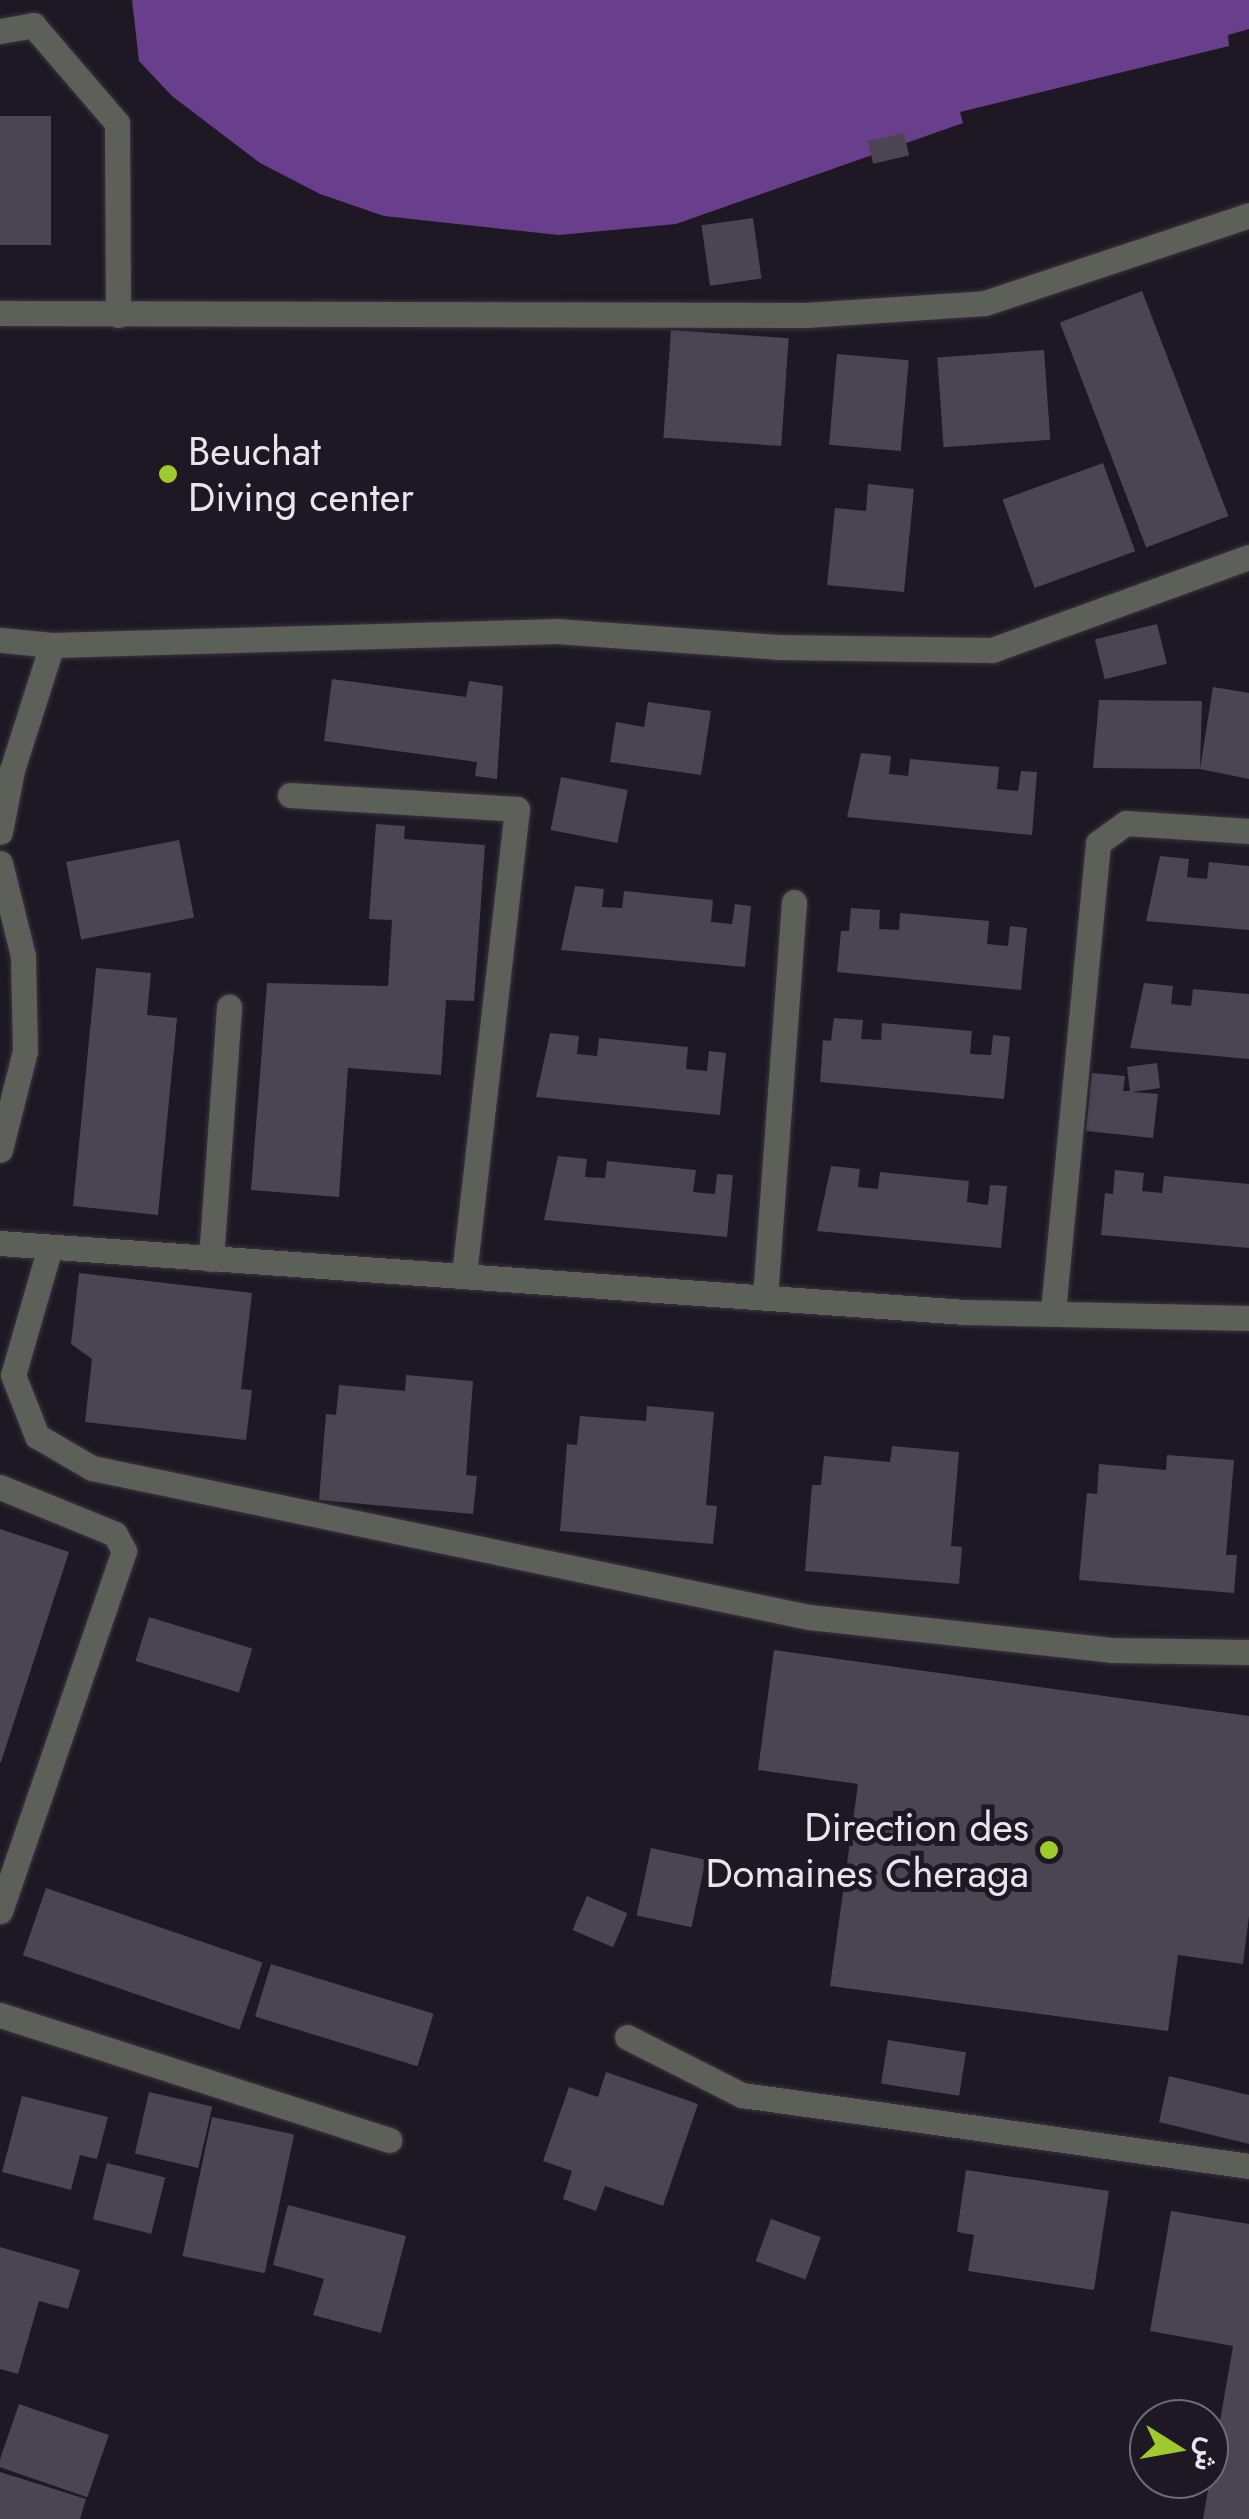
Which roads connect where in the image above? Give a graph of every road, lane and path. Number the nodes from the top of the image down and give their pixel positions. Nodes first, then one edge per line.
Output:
1 (0, 30) edge
2 (1249, 215) edge
3 (0, 313) edge
4 (118, 315) junction
5 (1249, 557) edge
6 (0, 640) edge
7 (52, 645) junction
8 (290, 794) dead end
9 (0, 832) edge
10 (1249, 832) edge
11 (0, 864) edge
12 (794, 902) dead end
13 (229, 1006) dead end
14 (0, 1150) edge
15 (0, 1243) edge
16 (50, 1247) junction
17 (211, 1259) junction
18 (464, 1274) junction
19 (765, 1298) junction
20 (1053, 1311) junction
21 (1249, 1318) edge
22 (0, 1487) edge
23 (1249, 1652) edge
24 (0, 1911) edge
25 (0, 2014) edge
26 (626, 2037) dead end
27 (389, 2140) dead end
28 (1249, 2166) edge

1 - 4 street
2 - 4 street
3 - 4 street
5 - 7 street
6 - 7 street
7 - 9 street
8 - 18 street
10 - 20 street
11 - 14 street
12 - 19 street
13 - 17 street
15 - 16 street
16 - 17 street
16 - 23 street
17 - 18 street
18 - 19 street
19 - 20 street
20 - 21 street
22 - 24 street
25 - 27 street
26 - 28 street

